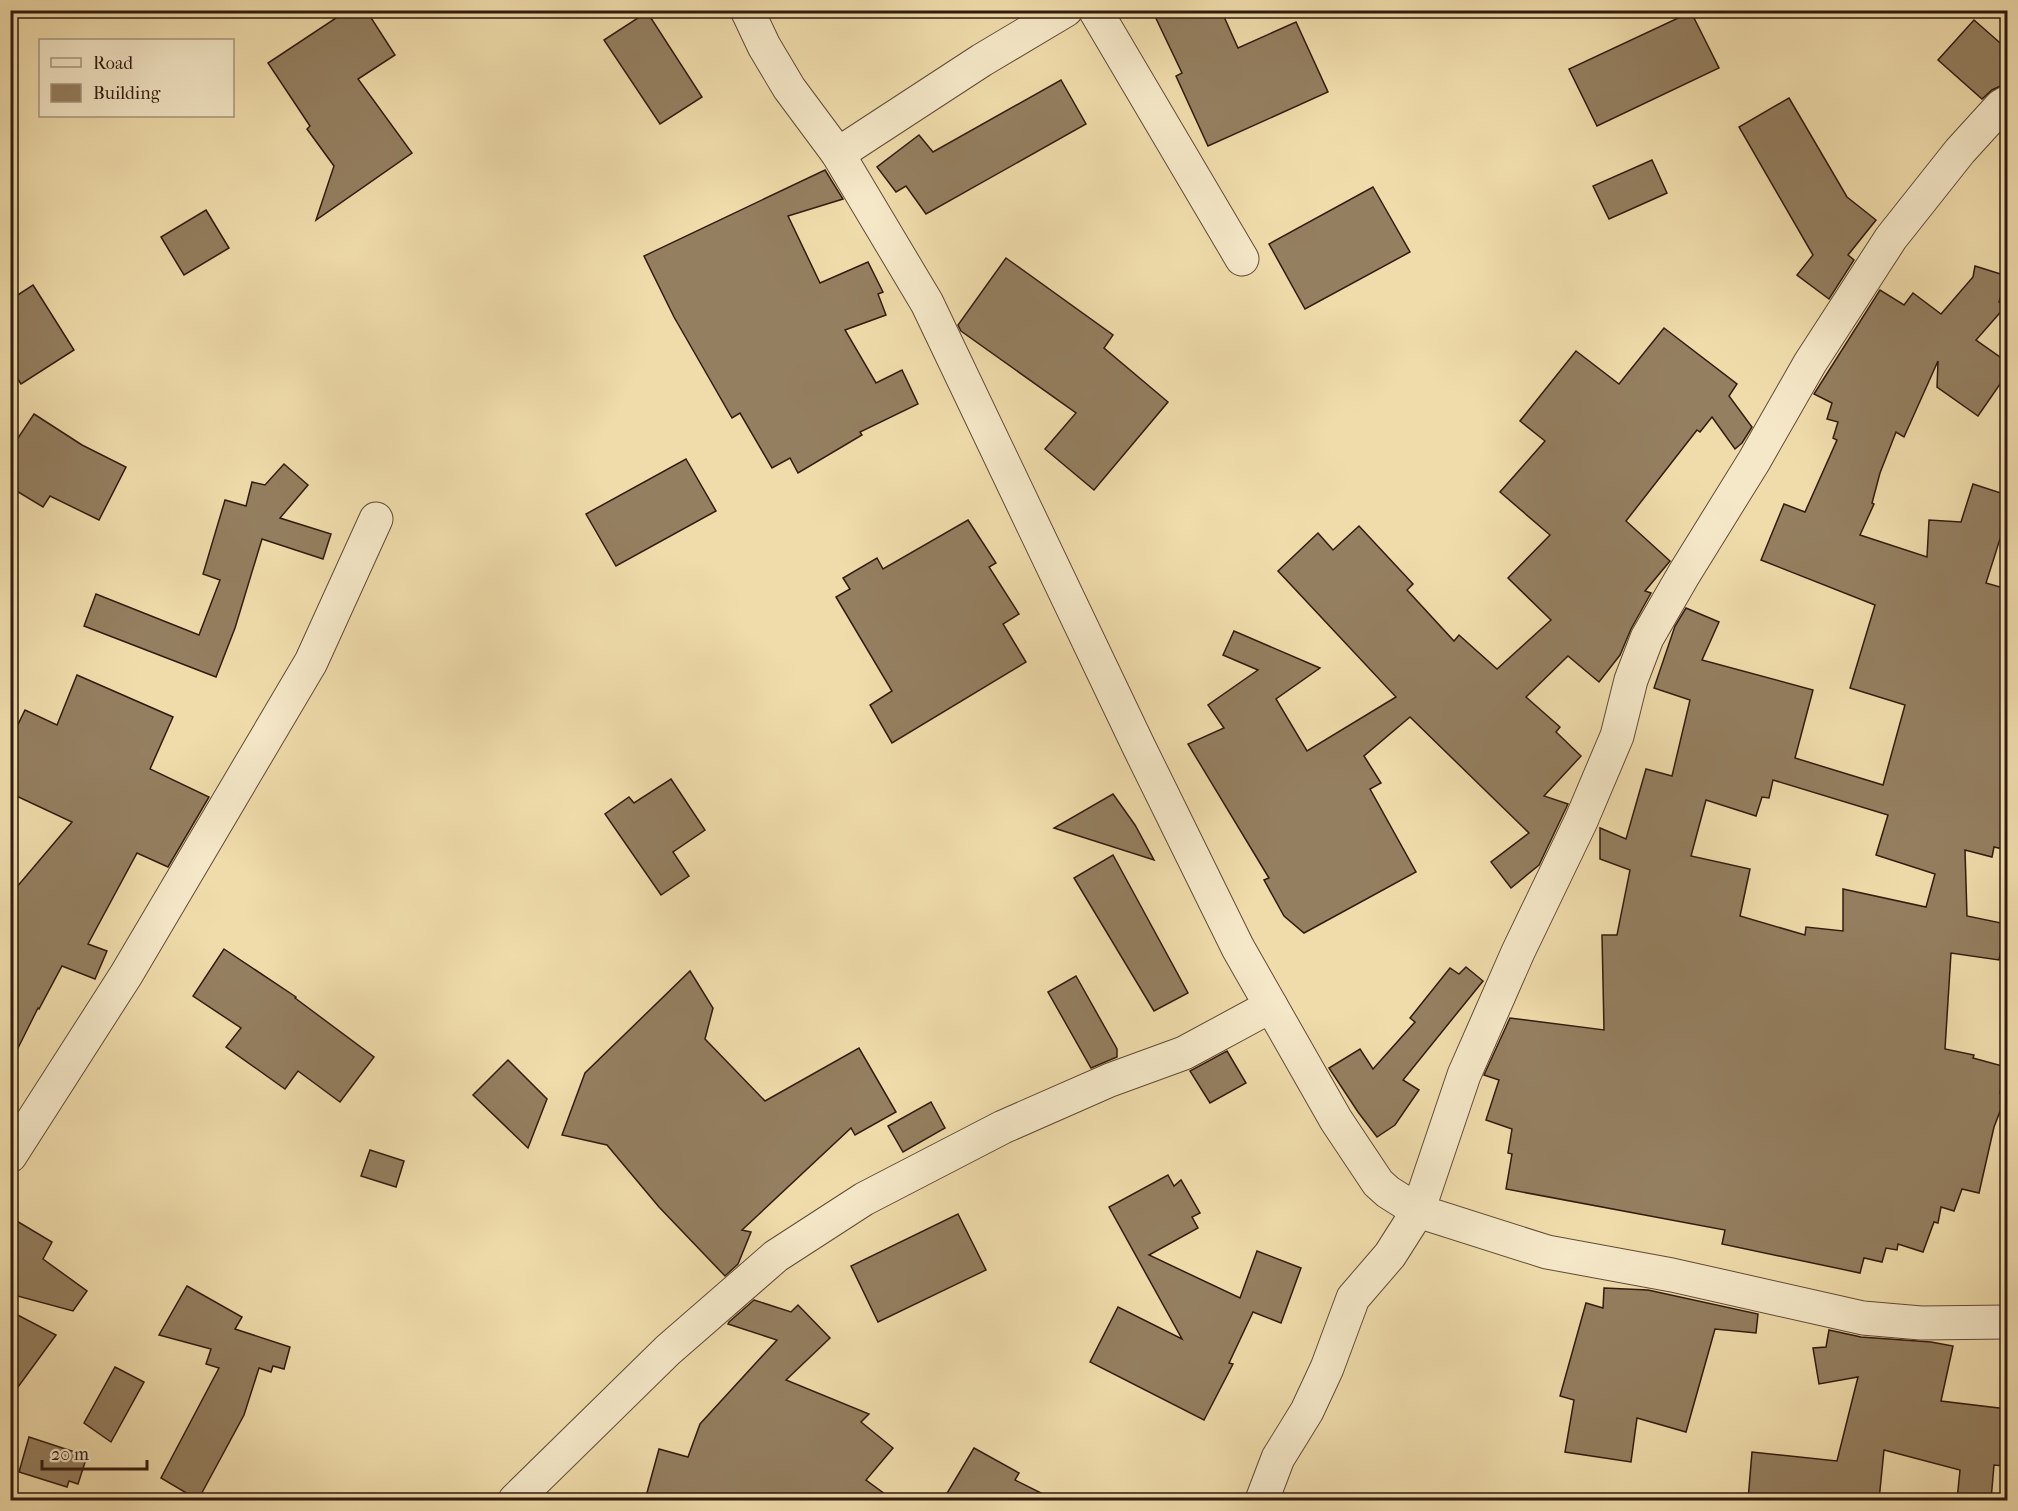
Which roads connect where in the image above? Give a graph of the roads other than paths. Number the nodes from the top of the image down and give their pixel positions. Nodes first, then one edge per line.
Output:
1 (747, 10) edge
2 (1066, 10) edge
3 (1095, 10) edge
4 (2007, 102) edge
5 (838, 154) junction
6 (1242, 259) dead end
7 (376, 519) dead end
8 (1271, 1006) junction
9 (10, 1156) edge
10 (1418, 1211) junction
11 (2007, 1322) edge
12 (515, 1500) edge
13 (1262, 1500) edge

1 - 5 street
2 - 5 street
3 - 6 street
4 - 10 street
5 - 8 street
7 - 9 street
8 - 10 street
8 - 12 street
10 - 11 street
10 - 13 street

